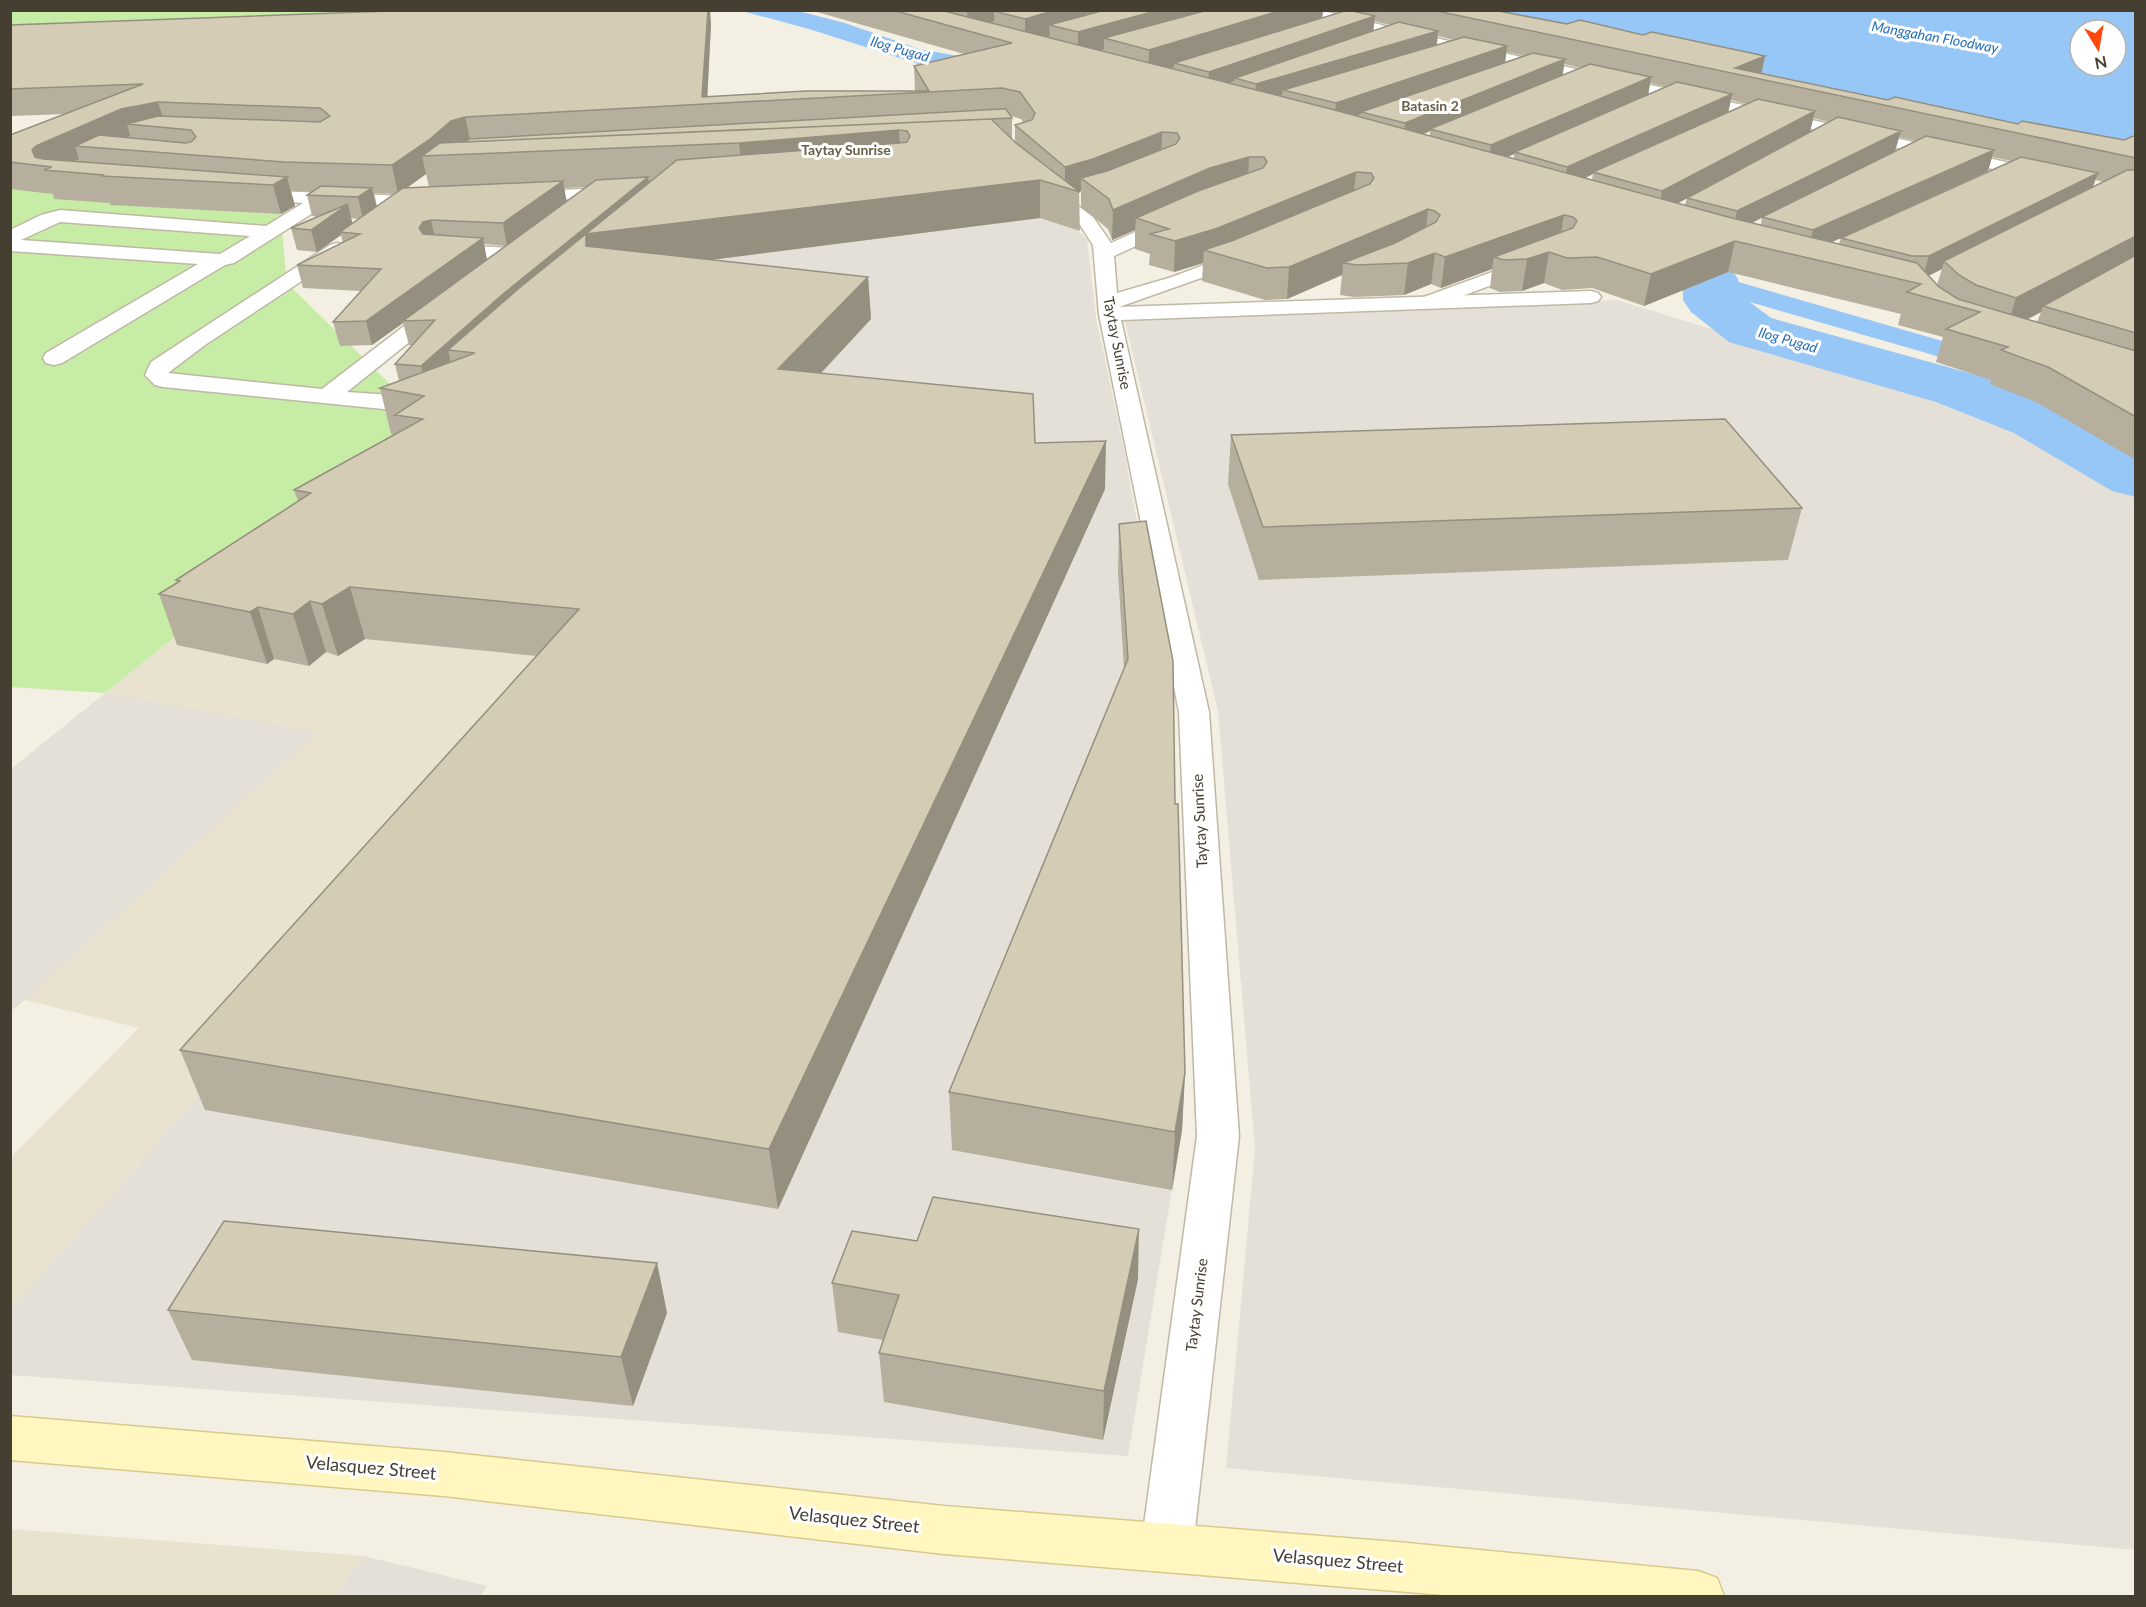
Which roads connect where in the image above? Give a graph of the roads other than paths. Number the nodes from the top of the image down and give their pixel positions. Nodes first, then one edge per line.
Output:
1 (1300, 10) edge
2 (1346, 21) junction
3 (1313, 31) edge
4 (1396, 33) junction
5 (1374, 41) edge
6 (1461, 48) junction
7 (1427, 59) edge
8 (1529, 63) junction
9 (1497, 74) edge
10 (1586, 75) junction
11 (1564, 84) edge
12 (1671, 94) junction
13 (1649, 103) edge
14 (1752, 111) junction
15 (1721, 125) edge
16 (1831, 129) junction
17 (1811, 140) edge
18 (1918, 148) junction
19 (1898, 159) edge
20 (2012, 168) junction
21 (1019, 169) edge
22 (2057, 178) edge
23 (1980, 183) edge
24 (426, 185) edge
25 (641, 192) edge
26 (232, 194) edge
27 (594, 194) junction
28 (503, 198) edge
29 (322, 199) junction
30 (447, 200) edge
31 (402, 202) junction
32 (567, 214) edge
33 (1189, 214) edge
34 (374, 223) edge
35 (268, 232) junction
36 (355, 236) edge
37 (10, 238) edge
38 (530, 241) edge
39 (10, 244) edge
40 (1266, 247) edge
41 (436, 250) edge
42 (512, 254) junction
43 (1102, 254) junction
44 (1549, 257) edge
45 (220, 260) junction
46 (485, 274) edge
47 (1333, 287) dead end
48 (458, 294) edge
49 (1591, 297) dead end
50 (1431, 302) junction
51 (1285, 307) junction
52 (1109, 308) junction
53 (54, 358) dead end
54 (448, 389) edge
55 (326, 397) junction
56 (10, 1438) edge
57 (1167, 1547) junction
58 (1696, 1596) edge

1 - 2 street
2 - 3 street
2 - 4 street
4 - 5 street
4 - 6 street
6 - 7 street
6 - 8 street
8 - 9 street
8 - 10 street
10 - 11 street
10 - 12 street
12 - 13 street
12 - 14 street
14 - 15 street
14 - 16 street
16 - 17 street
16 - 18 street
18 - 19 street
18 - 20 street
20 - 22 street
20 - 23 street
21 - 43 street, Taytay Sunrise
24 - 31 street
25 - 27 street
26 - 29 street
27 - 28 street
27 - 32 street
29 - 31 street
29 - 35 street
30 - 31 street
31 - 34 street
33 - 43 street
35 - 37 street
35 - 45 street
36 - 55 street
38 - 42 street
39 - 45 street
40 - 52 street
41 - 42 street
42 - 46 street
43 - 52 street, Taytay Sunrise
44 - 50 street
45 - 53 street
47 - 51 street
48 - 55 street
49 - 50 street
50 - 51 street
51 - 52 street
52 - 57 street, Taytay Sunrise
54 - 55 street
56 - 57 main road, Velasquez Street
57 - 58 main road, Velasquez Street

